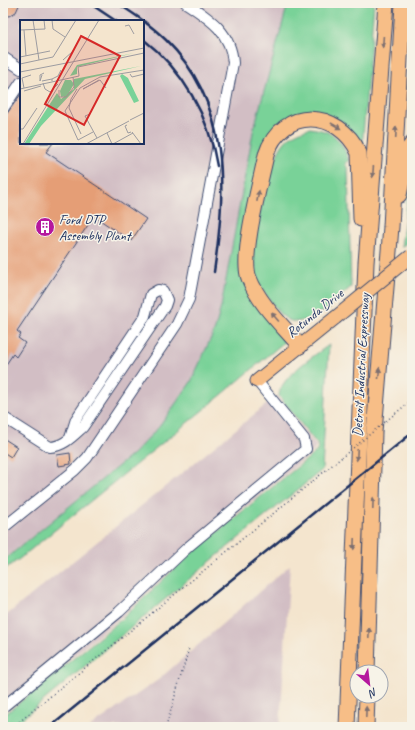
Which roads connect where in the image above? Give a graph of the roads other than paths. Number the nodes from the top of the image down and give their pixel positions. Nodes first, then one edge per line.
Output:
1 (186, 3) edge
2 (386, 3) edge
3 (403, 3) edge
4 (3, 58) edge
5 (20, 69) edge
6 (20, 84) edge
7 (3, 109) edge
8 (412, 144) edge
9 (391, 227) junction
10 (412, 255) edge
11 (366, 263) junction
12 (300, 346) junction
13 (258, 380) joint
14 (3, 417) edge
15 (70, 438) junction
16 (3, 528) edge
17 (368, 664) edge
18 (367, 704) edge
19 (3, 707) edge
20 (347, 727) edge
21 (366, 727) edge

1 - 16 lane
2 -> 11 highway, Detroit Industrial Expressway
9 -> 3 highway, Detroit Industrial Expressway
4 - 5 lane
6 - 7 lane
8 - 9 highway
17 -> 9 highway, Detroit Industrial Expressway
10 - 12 main road, Rotunda Drive, bridge
12 -> 11 highway
11 -> 20 highway, Detroit Industrial Expressway
12 - 13 main road, Rotunda Drive
13 - 19 lane
14 - 15 lane
15 - 15 lane
21 -> 18 highway

